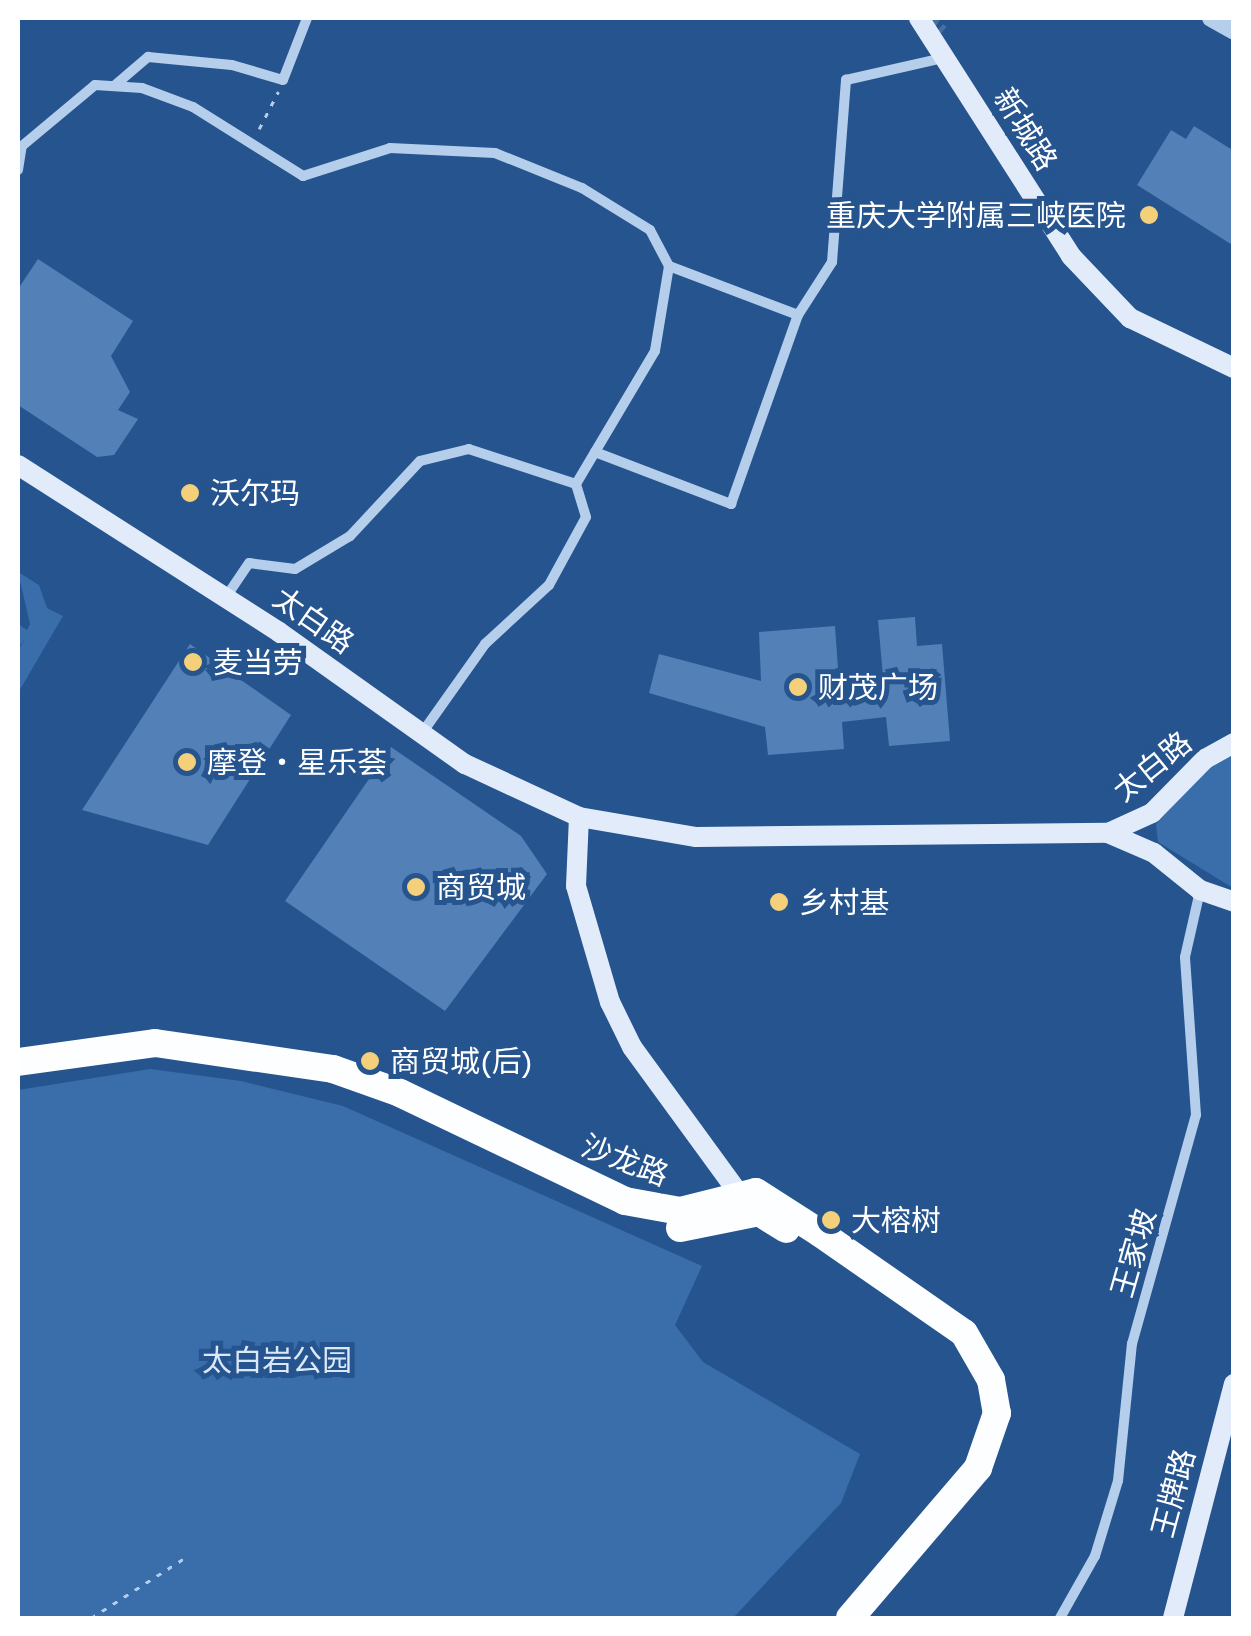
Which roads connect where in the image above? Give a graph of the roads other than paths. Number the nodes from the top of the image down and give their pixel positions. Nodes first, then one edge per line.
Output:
1 (306, 18) edge
2 (919, 18) edge
3 (1211, 18) edge
4 (1234, 30) edge
5 (947, 57) junction
6 (114, 86) junction
7 (18, 170) edge
8 (669, 266) junction
9 (798, 316) junction
10 (1234, 368) edge
11 (595, 452) junction
12 (18, 465) edge
13 (576, 484) junction
14 (226, 597) junction
15 (422, 733) junction
16 (1234, 744) edge
17 (579, 817) junction
18 (1108, 833) junction
19 (1200, 890) junction
20 (1234, 902) edge
21 (18, 1062) edge
22 (18, 1079) edge
23 (711, 1160) junction
24 (751, 1201) junction
25 (665, 1212) junction
26 (1234, 1384) edge
27 (1174, 1610) edge
28 (831, 1618) edge
29 (850, 1618) edge
30 (1060, 1618) edge
31 (1161, 1618) edge

1 - 6 street
2 - 5 main road, 新城路
3 - 4 street
5 - 9 street
5 - 10 main road, 新城路
6 - 7 street
6 - 8 street
8 - 9 street
8 - 11 street
9 - 11 street
11 - 13 street
12 - 14 main road, 太白路
13 - 14 street
13 - 15 street
14 - 15 main road, 太白路
15 - 17 main road, 太白路
16 - 18 main road, 太白路
17 - 18 main road, 太白路
17 - 23 main road
18 - 19 main road, 太白路
19 - 20 main road, 太白路
19 - 30 street, 王家坡
21 - 25 highway, 沙龙路
22 - 24 highway, 沙龙路
23 - 24 main road
23 - 25 main road
24 - 25 highway, 沙龙路
24 - 28 highway
24 - 29 highway
26 - 27 main road, 王牌路
27 - 31 street

